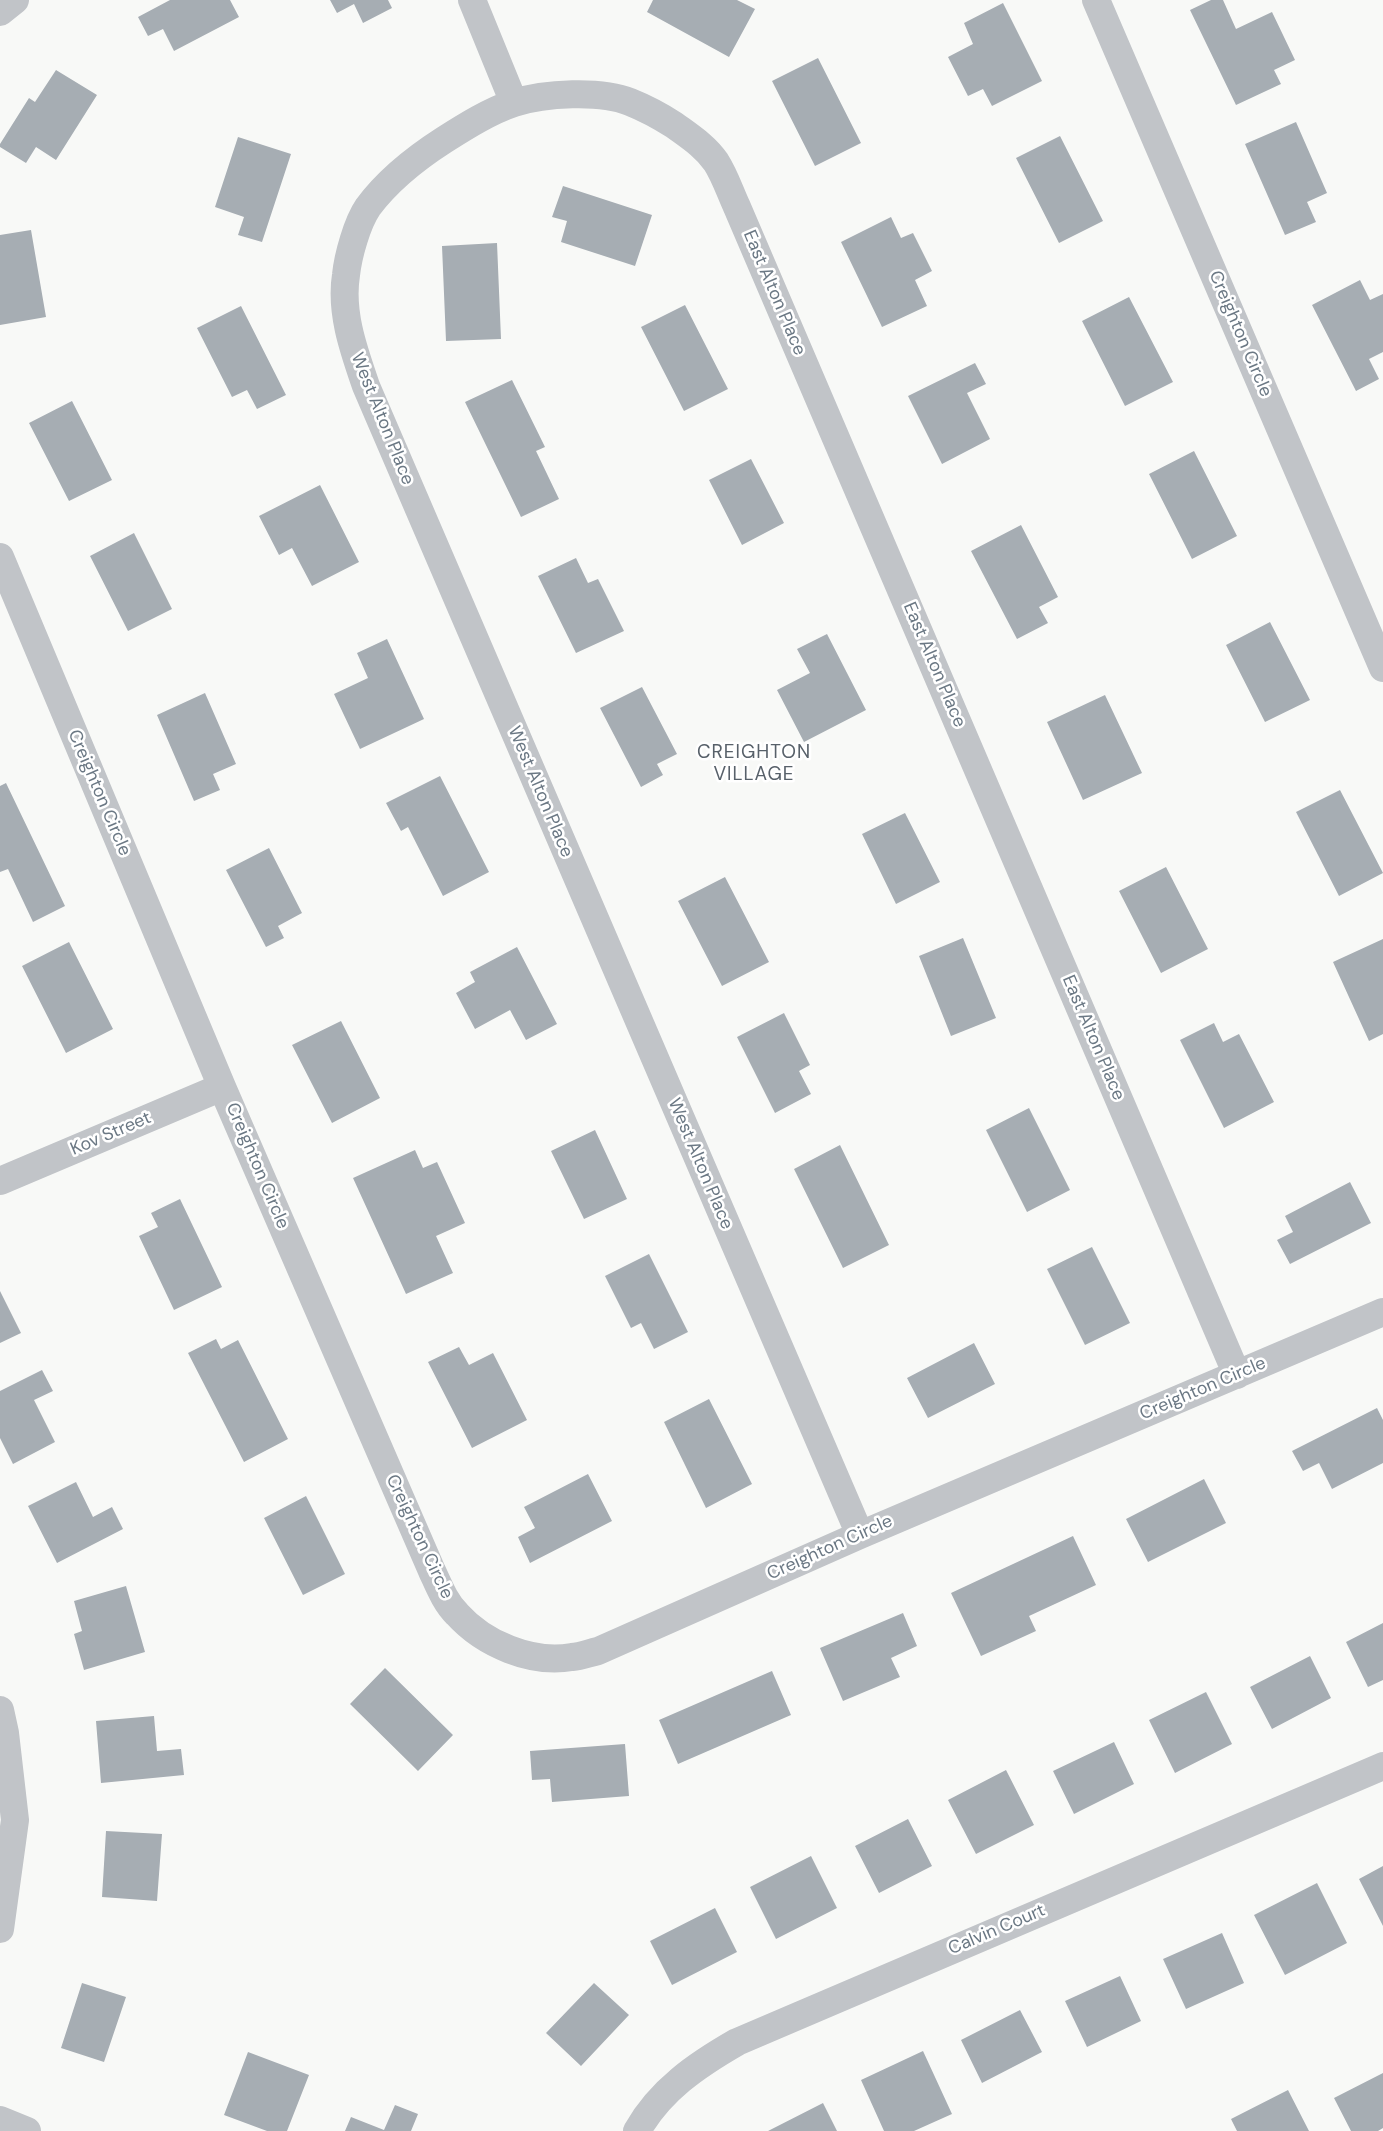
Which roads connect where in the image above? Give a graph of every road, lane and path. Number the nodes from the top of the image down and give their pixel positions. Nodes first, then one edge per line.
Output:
1 (15, 0) edge
2 (472, 0) edge
3 (1096, 0) edge
4 (0, 12) edge
5 (514, 103) junction
6 (0, 557) edge
7 (1383, 668) edge
8 (222, 1087) junction
9 (0, 1181) edge
10 (1383, 1312) edge
11 (1237, 1375) junction
12 (860, 1535) junction
13 (0, 1710) edge
14 (1383, 1766) edge
15 (0, 1929) edge
16 (0, 2120) edge
17 (27, 2131) edge
18 (637, 2131) edge

1 - 4 street
2 - 5 street
3 - 7 street, Creighton Circle
5 - 11 street, East Alton Place
5 - 12 street, West Alton Place
6 - 8 street, Creighton Circle
8 - 9 street, Kov Street
8 - 12 street, Creighton Circle
10 - 11 street, Creighton Circle
11 - 12 street, Creighton Circle
13 - 15 street
14 - 18 street, Calvin Court
16 - 17 street

